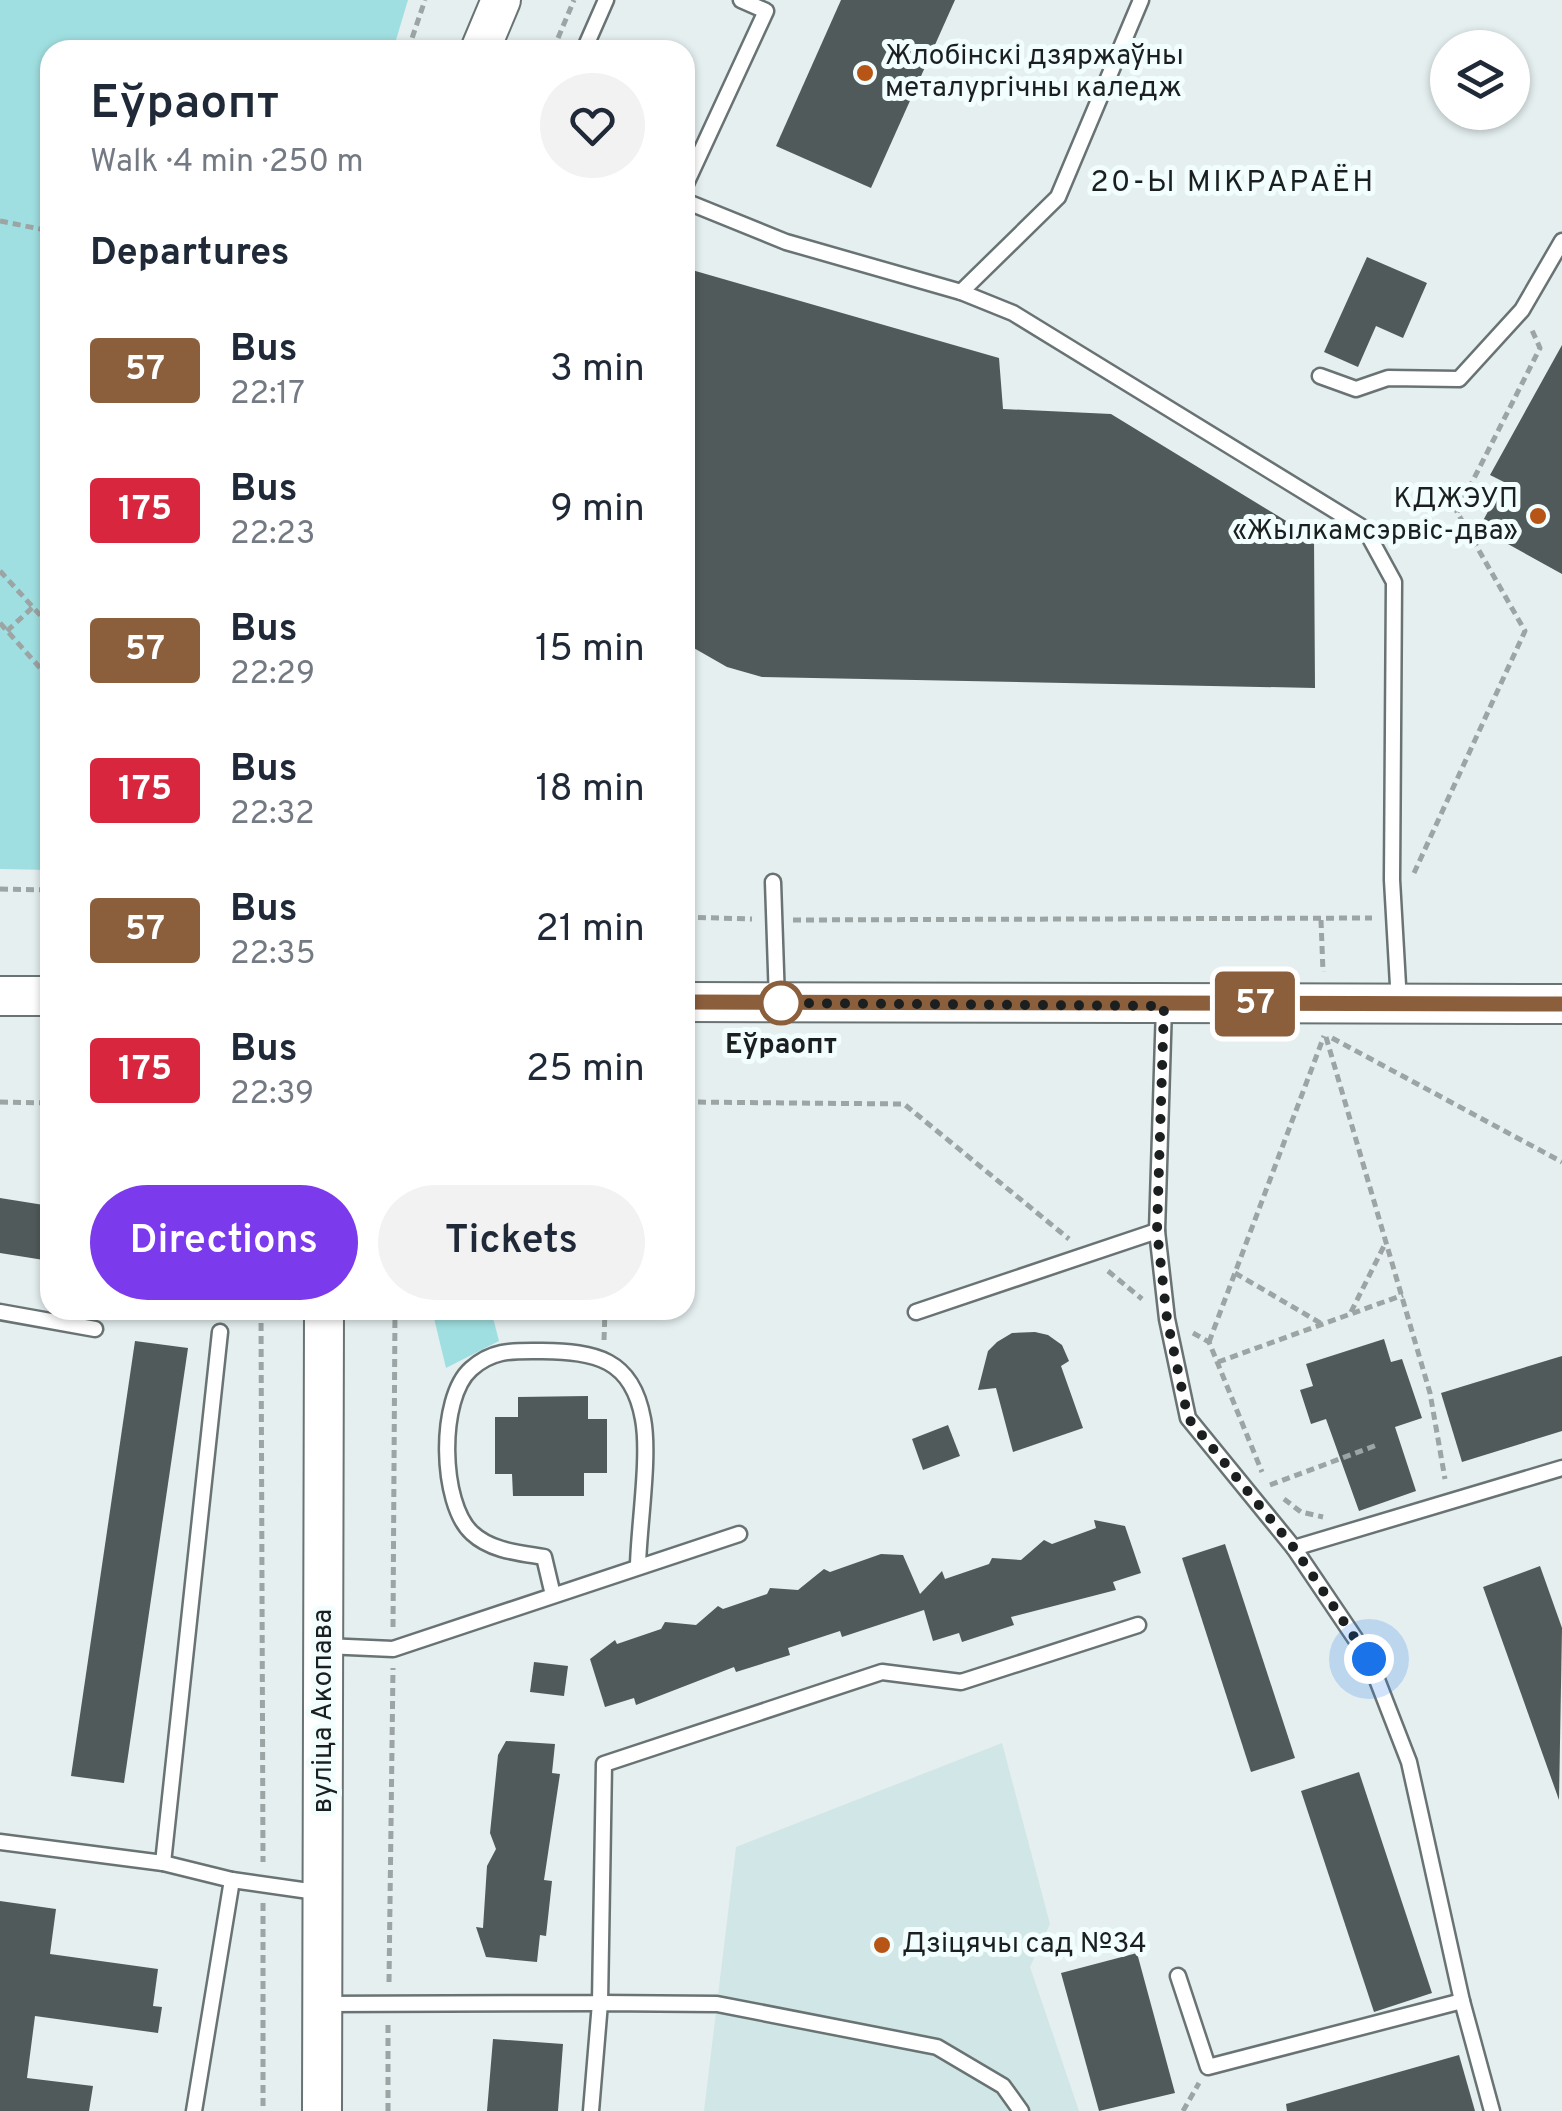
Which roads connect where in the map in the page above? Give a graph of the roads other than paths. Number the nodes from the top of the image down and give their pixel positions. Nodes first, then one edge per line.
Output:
1 (501, 0) edge
2 (606, 0) edge
3 (740, 0) edge
4 (1141, 0) edge
5 (484, 40) edge
6 (588, 40) edge
7 (695, 164) edge
8 (695, 205) edge
9 (1562, 241) edge
10 (961, 292) junction
11 (1320, 376) dead end
12 (773, 882) dead end
13 (0, 996) edge
14 (40, 996) edge
15 (695, 1002) edge
16 (777, 1003) junction
17 (1399, 1004) junction
18 (1562, 1004) edge
19 (1164, 1006) junction
20 (1157, 1231) junction
21 (0, 1312) edge
22 (916, 1312) dead end
23 (40, 1320) edge
24 (42, 1320) edge
25 (324, 1320) edge
26 (95, 1330) dead end
27 (220, 1332) dead end
28 (1562, 1469) edge
29 (738, 1534) dead end
30 (1294, 1548) junction
31 (638, 1565) junction
32 (554, 1594) junction
33 (1138, 1625) dead end
34 (324, 1646) junction
35 (0, 1842) edge
36 (163, 1863) junction
37 (232, 1880) junction
38 (323, 1893) junction
39 (1178, 1976) dead end
40 (1462, 2001) junction
41 (600, 2002) junction
42 (323, 2004) junction
43 (194, 2111) edge
44 (322, 2111) edge
45 (592, 2111) edge
46 (1020, 2111) edge
47 (1492, 2111) edge

1 - 5 main road
2 - 6 lane
3 - 7 lane
4 - 10 lane
8 - 10 lane
9 - 11 lane
10 - 17 lane
12 - 16 lane
13 - 14 main road
15 - 16 main road
16 - 19 main road
17 - 18 main road
17 - 19 main road
19 - 20 lane
20 - 22 lane
20 - 30 lane
21 - 23 lane
24 - 26 lane
25 - 34 main road, вуліца Акопава
27 - 36 lane
28 - 30 lane
29 - 31 lane
30 - 40 lane
31 - 32 lane
31 - 32 lane
32 - 34 lane
33 - 41 lane
34 - 38 main road, вуліца Акопава
35 - 36 lane
36 - 37 lane
37 - 38 lane
37 - 43 lane
38 - 42 main road, вуліца Акопава
39 - 40 lane
40 - 47 lane
41 - 42 lane
41 - 45 lane
41 - 46 lane
42 - 44 main road, вуліца Акопава

